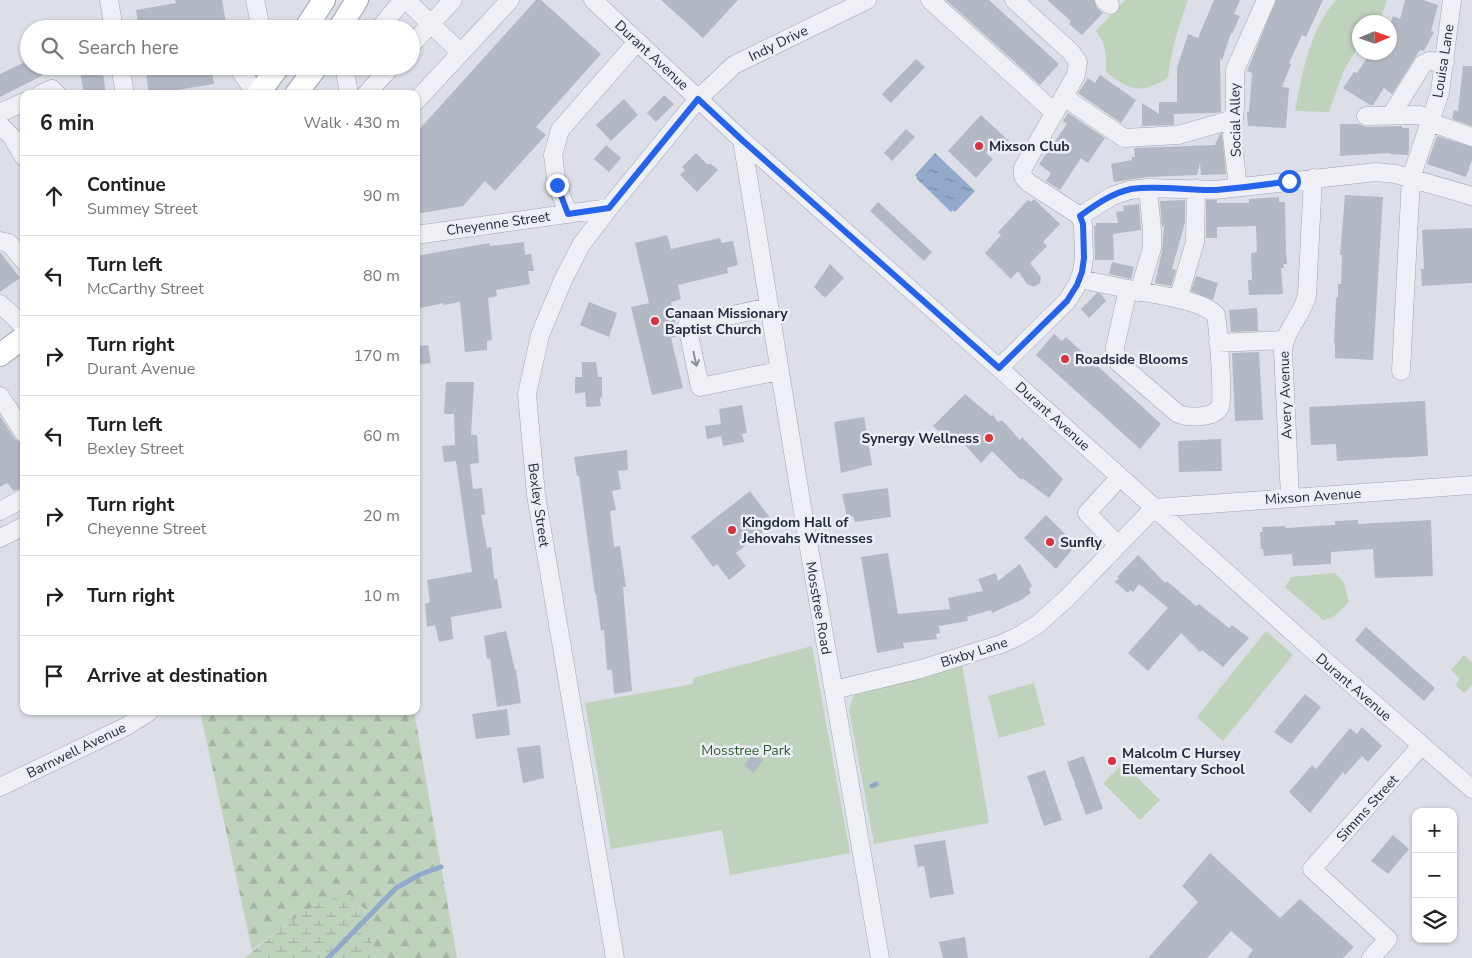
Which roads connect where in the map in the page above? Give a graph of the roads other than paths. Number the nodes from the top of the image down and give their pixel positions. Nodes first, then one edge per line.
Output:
1 (109, 0) edge
2 (255, 0) edge
3 (324, 0) edge
4 (357, 0) edge
5 (404, 0) edge
6 (453, 0) edge
7 (510, 0) edge
8 (593, 0) edge
9 (867, 0) edge
10 (930, 0) edge
11 (1014, 0) edge
12 (1266, 0) edge
13 (1452, 0) edge
14 (112, 20) edge
15 (260, 20) edge
16 (311, 20) edge
17 (345, 20) edge
18 (387, 20) edge
19 (431, 24) junction
20 (420, 36) edge
21 (637, 42) junction
22 (461, 53) junction
23 (1445, 62) junction
24 (122, 75) edge
25 (243, 75) edge
26 (272, 75) edge
27 (310, 75) edge
28 (346, 75) edge
29 (124, 90) edge
30 (254, 90) edge
31 (260, 90) edge
32 (299, 90) edge
33 (348, 90) edge
34 (420, 97) edge
35 (1064, 97) junction
36 (698, 99) junction
37 (20, 104) edge
38 (0, 113) edge
39 (1055, 113) junction
40 (1391, 115) junction
41 (1366, 116) dead end
42 (1234, 118) junction
43 (1430, 122) junction
44 (0, 125) edge
45 (1472, 137) edge
46 (742, 140) junction
47 (20, 151) edge
48 (1314, 178) junction
49 (1411, 178) junction
50 (1238, 187) junction
51 (1148, 188) junction
52 (1196, 189) junction
53 (1472, 196) edge
54 (609, 208) junction
55 (568, 214) junction
56 (1080, 216) junction
57 (420, 234) edge
58 (0, 241) edge
59 (20, 256) edge
60 (1080, 279) junction
61 (1134, 290) junction
62 (1178, 298) junction
63 (0, 304) edge
64 (769, 307) junction
65 (20, 322) edge
66 (20, 340) edge
67 (1284, 340) junction
68 (1218, 343) junction
69 (0, 355) edge
70 (999, 368) junction
71 (779, 371) junction
72 (1401, 371) dead end
73 (1, 400) edge
74 (20, 427) edge
75 (1120, 477) junction
76 (1472, 485) edge
77 (1290, 497) junction
78 (20, 500) edge
79 (1154, 508) junction
80 (0, 510) edge
81 (20, 528) edge
82 (0, 538) edge
83 (1118, 545) junction
84 (834, 690) junction
85 (144, 715) edge
86 (1422, 746) junction
87 (0, 786) edge
88 (1472, 789) edge
89 (615, 958) edge
90 (880, 958) edge
91 (1371, 958) edge

1 - 14 street
2 - 15 street
3 - 16 main road
4 - 17 main road
5 - 18 street
5 - 19 street
6 - 19 street
7 - 22 street
8 - 21 street, Durant Avenue
9 - 36 street, Indy Drive
10 - 39 street
11 - 35 street
12 - 42 street, Social Alley
13 - 23 street, Louisa Lane
19 - 20 street
19 - 22 street
21 - 36 street, Durant Avenue
21 - 55 street
22 - 34 street
23 - 40 street
23 - 43 street, Louisa Lane
24 - 29 street
25 - 30 street
26 - 31 main road
27 - 32 main road
28 - 33 street
35 - 39 street
35 - 42 street
36 - 46 street, Durant Avenue
36 - 54 street, Bexley Street
37 - 38 street
39 - 56 street
40 - 41 street
40 - 43 street
42 - 50 street, Social Alley
43 - 45 street
43 - 49 street, Louisa Lane
44 - 47 street
46 - 64 street, Mosstree Road
46 - 70 street, Durant Avenue
48 - 49 street
48 - 50 street
48 - 67 street, Avery Avenue
49 - 53 street
49 - 72 street, Louisa Lane
50 - 52 street
51 - 52 street
51 - 56 street
51 - 61 street
52 - 62 street
54 - 55 street, Cheyenne Street
54 - 89 street, Bexley Street
55 - 57 street, Cheyenne Street
56 - 60 street
58 - 59 street
60 - 61 street
60 - 70 street
61 - 62 street
61 - 68 street
62 - 68 street
63 - 65 street
64 - 71 street, Mosstree Road
64 -> 71 street
66 - 69 main road
67 - 68 street
67 - 77 street, Avery Avenue
70 - 75 street, Durant Avenue
71 - 84 street, Mosstree Road
73 - 74 street
75 - 79 street, Durant Avenue
75 - 83 street
76 - 77 street, Mixson Avenue
77 - 79 street, Mixson Avenue
78 - 80 street
79 - 83 street, Bixby Lane
79 - 86 street, Durant Avenue
81 - 82 street
83 - 84 street, Bixby Lane
84 - 90 street, Mosstree Road
85 - 87 street, Barnwell Avenue
86 - 88 street, Durant Avenue
86 - 91 street, Simms Street

